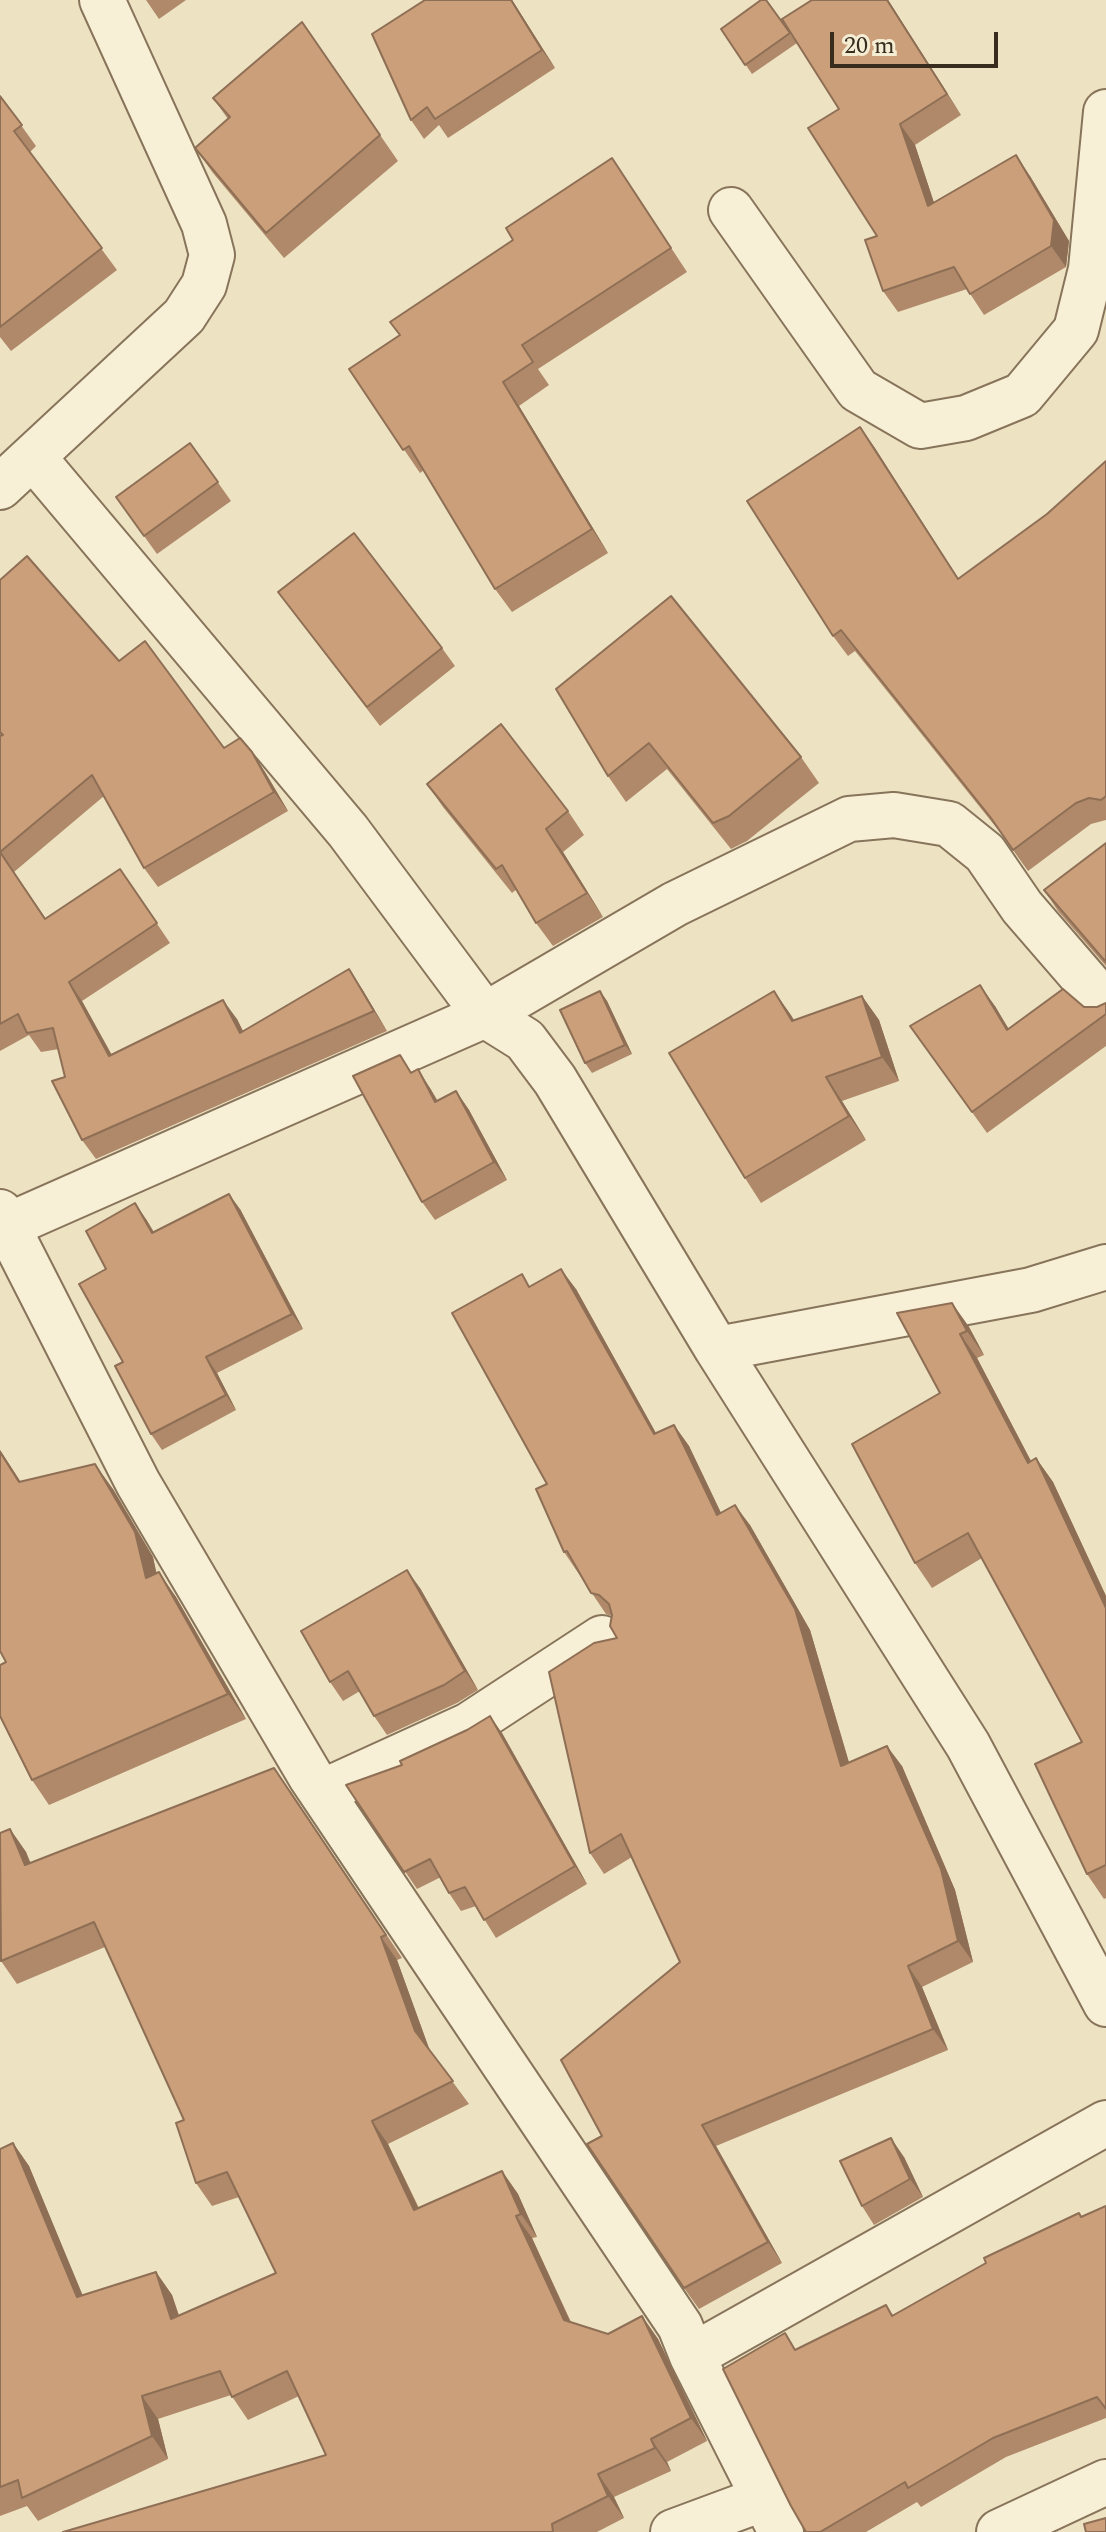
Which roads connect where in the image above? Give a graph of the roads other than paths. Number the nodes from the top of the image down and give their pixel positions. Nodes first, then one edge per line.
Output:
1 (102, 0) edge
2 (1106, 112) edge
3 (731, 210) dead end
4 (33, 457) junction
5 (0, 487) edge
6 (1058, 880) edge
7 (1022, 907) junction
8 (1104, 998) edge
9 (485, 1015) junction
10 (3, 1222) edge
11 (1106, 1267) edge
12 (717, 1349) junction
13 (602, 1638) edge
14 (322, 1792) junction
15 (1106, 2004) edge
16 (1106, 2123) edge
17 (692, 2356) junction
18 (1106, 2482) edge
19 (772, 2516) edge
20 (673, 2532) edge
21 (999, 2532) edge

1 - 4 street
2 - 3 street
4 - 5 street
4 - 9 street
6 - 7 street
7 - 8 street
7 - 9 street
9 - 10 street
9 - 12 street
10 - 14 street
11 - 12 street
12 - 15 street
13 - 14 street
14 - 17 street
16 - 17 street
17 - 19 street
18 - 21 street
19 - 20 street

